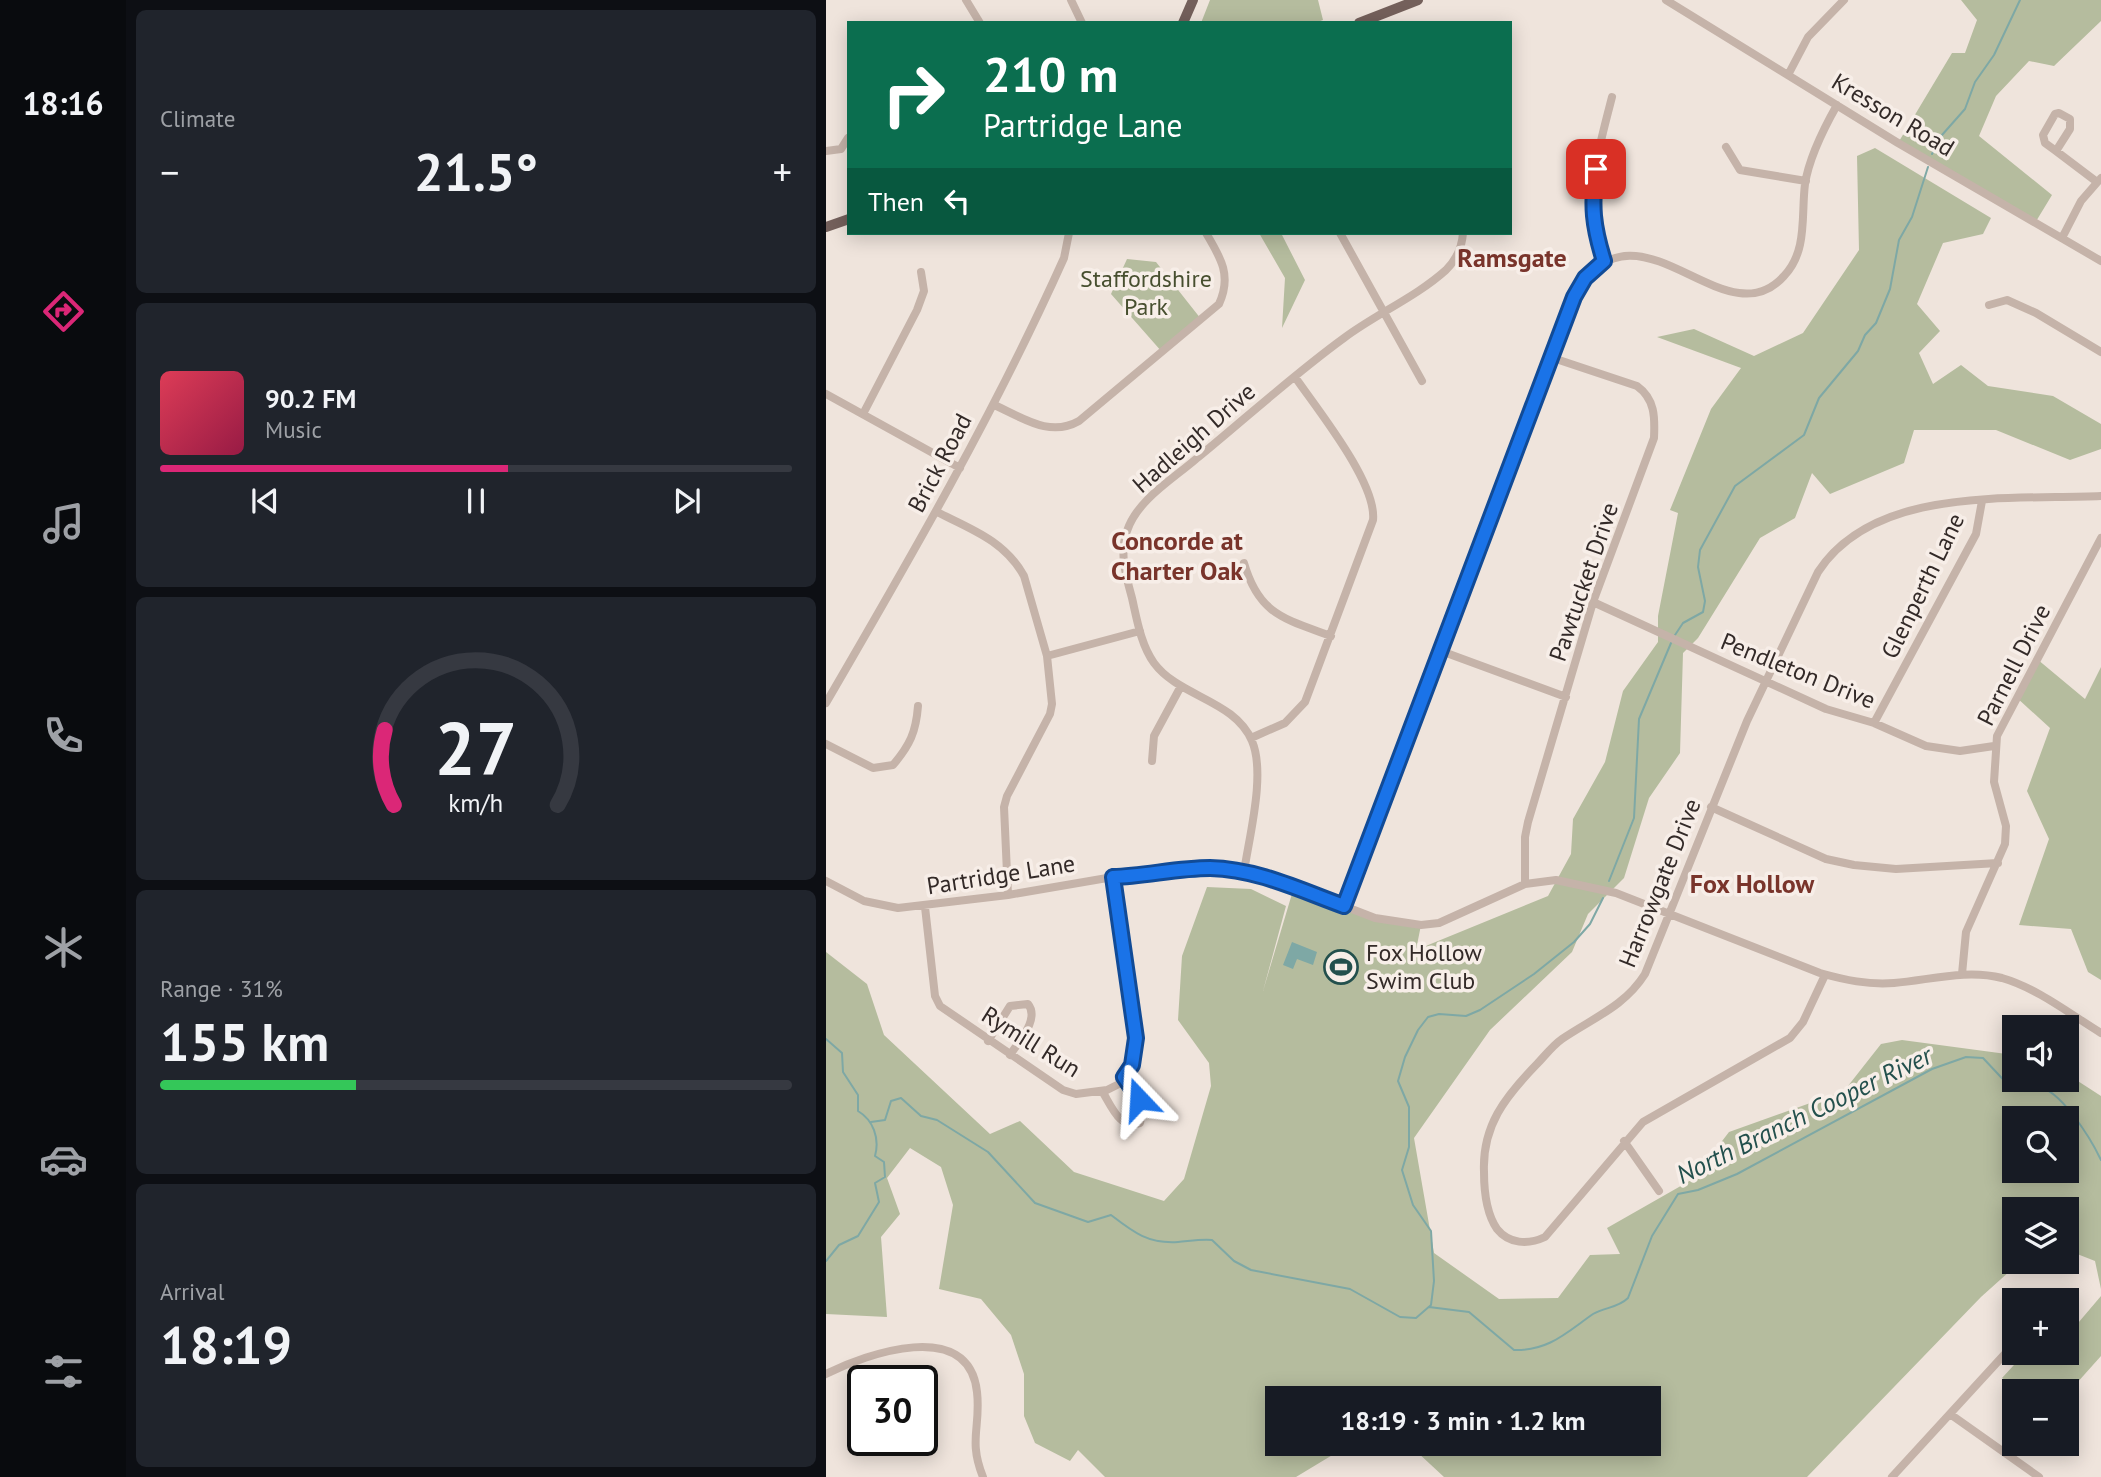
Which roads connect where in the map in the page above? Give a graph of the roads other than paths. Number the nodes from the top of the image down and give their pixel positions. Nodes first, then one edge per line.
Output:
1 (965, 0) edge
2 (1071, 0) edge
3 (1193, 0) edge
4 (1418, 0) edge
5 (1666, 0) edge
6 (1844, 0) edge
7 (979, 21) edge
8 (1081, 21) edge
9 (1184, 21) edge
10 (1364, 21) edge
11 (1788, 75) junction
12 (1612, 97) dead end
13 (1837, 105) junction
14 (847, 140) edge
15 (1726, 147) dead end
16 (826, 151) edge
17 (2056, 151) junction
18 (2099, 180) edge
19 (1805, 181) junction
20 (847, 220) edge
21 (826, 227) edge
22 (1069, 235) edge
23 (1207, 235) edge
24 (1341, 235) edge
25 (1463, 235) edge
26 (2062, 238) junction
27 (1604, 261) junction
28 (2101, 261) edge
29 (921, 272) dead end
30 (1989, 305) dead end
31 (1385, 311) junction
32 (2101, 352) edge
33 (1553, 358) junction
34 (1295, 377) junction
35 (1422, 382) dead end
36 (826, 394) edge
37 (994, 405) junction
38 (863, 414) junction
39 (960, 468) junction
40 (2101, 496) edge
41 (1982, 501) junction
42 (937, 512) junction
43 (2101, 538) edge
44 (1244, 563) dead end
45 (1593, 603) junction
46 (1140, 631) junction
47 (1331, 636) junction
48 (1441, 651) junction
49 (1047, 656) junction
50 (1766, 682) junction
51 (1181, 685) junction
52 (1566, 696) junction
53 (826, 703) edge
54 (918, 706) dead end
55 (1874, 723) junction
56 (1251, 738) junction
57 (826, 744) edge
58 (1994, 746) junction
59 (1152, 761) dead end
60 (1711, 807) junction
61 (1998, 863) junction
62 (1244, 872) junction
63 (1113, 877) junction
64 (826, 881) edge
65 (1525, 884) junction
66 (1008, 895) junction
67 (1344, 906) junction
68 (925, 907) junction
69 (1671, 915) junction
70 (1962, 974) junction
71 (1825, 975) junction
72 (2101, 1032) edge
73 (988, 1041) junction
74 (1010, 1055) junction
75 (1124, 1077) junction
76 (1102, 1091) junction
77 (1624, 1141) junction
78 (1658, 1191) dead end
79 (2002, 1357) edge
80 (826, 1374) edge
81 (1950, 1414) junction
82 (983, 1477) edge
83 (1892, 1477) edge
84 (2039, 1477) edge

1 - 7 street
2 - 8 street
3 - 9 main road
4 - 10 main road
5 - 11 street, Kresson Road
6 - 11 street
11 - 13 street, Kresson Road
12 - 27 street
13 - 19 street
13 - 26 street, Kresson Road
14 - 16 street
15 - 19 street
17 - 17 street
17 - 18 street
18 - 26 street
19 - 27 street
20 - 21 main road
22 - 37 street, Brick Road
23 - 37 street
24 - 31 street
25 - 31 street, Hadleigh Drive
26 - 28 street, Kresson Road
27 - 33 street
29 - 38 street
30 - 32 street
31 - 34 street, Hadleigh Drive
31 - 35 street
33 - 45 street, Pawtucket Drive
33 - 48 street
34 - 46 street, Hadleigh Drive
34 - 47 street
36 - 38 street
37 - 39 street, Brick Road
38 - 39 street
39 - 42 street, Brick Road
40 - 41 street, Harrowgate Drive
41 - 50 street, Harrowgate Drive
41 - 55 street, Glenperth Lane
42 - 49 street
42 - 53 street, Brick Road
43 - 58 street, Parnell Drive
44 - 47 street
45 - 50 street, Pendleton Drive
45 - 52 street, Pawtucket Drive
46 - 49 street
46 - 51 street, Hadleigh Drive
47 - 56 street
48 - 52 street
48 - 67 street
49 - 66 street
50 - 55 street, Pendleton Drive
50 - 60 street, Harrowgate Drive
51 - 56 street, Hadleigh Drive
51 - 59 street
52 - 65 street, Pawtucket Drive
54 - 57 street
55 - 58 street, Pendleton Drive
56 - 62 street
58 - 61 street, Parnell Drive
60 - 61 street
60 - 69 street, Harrowgate Drive
61 - 70 street, Parnell Drive
62 - 63 street, Partridge Lane
62 - 67 street, Partridge Lane
63 - 66 street, Partridge Lane
63 - 75 street
64 - 68 street, Partridge Lane
65 - 67 street, Partridge Lane
65 - 69 street, Partridge Lane
66 - 68 street, Partridge Lane
68 - 73 street, Rymill Run
69 - 71 street, Partridge Lane
69 - 77 street, Harrowgate Drive
70 - 71 street, Partridge Lane
70 - 72 street, Partridge Lane
71 - 77 street, Harrowgate Drive
73 - 74 street, Rymill Run
73 - 74 street
74 - 76 street, Rymill Run
75 - 76 street, Rymill Run
75 - 76 street
77 - 78 street
79 - 81 street
80 - 82 street
81 - 83 street
81 - 84 street

